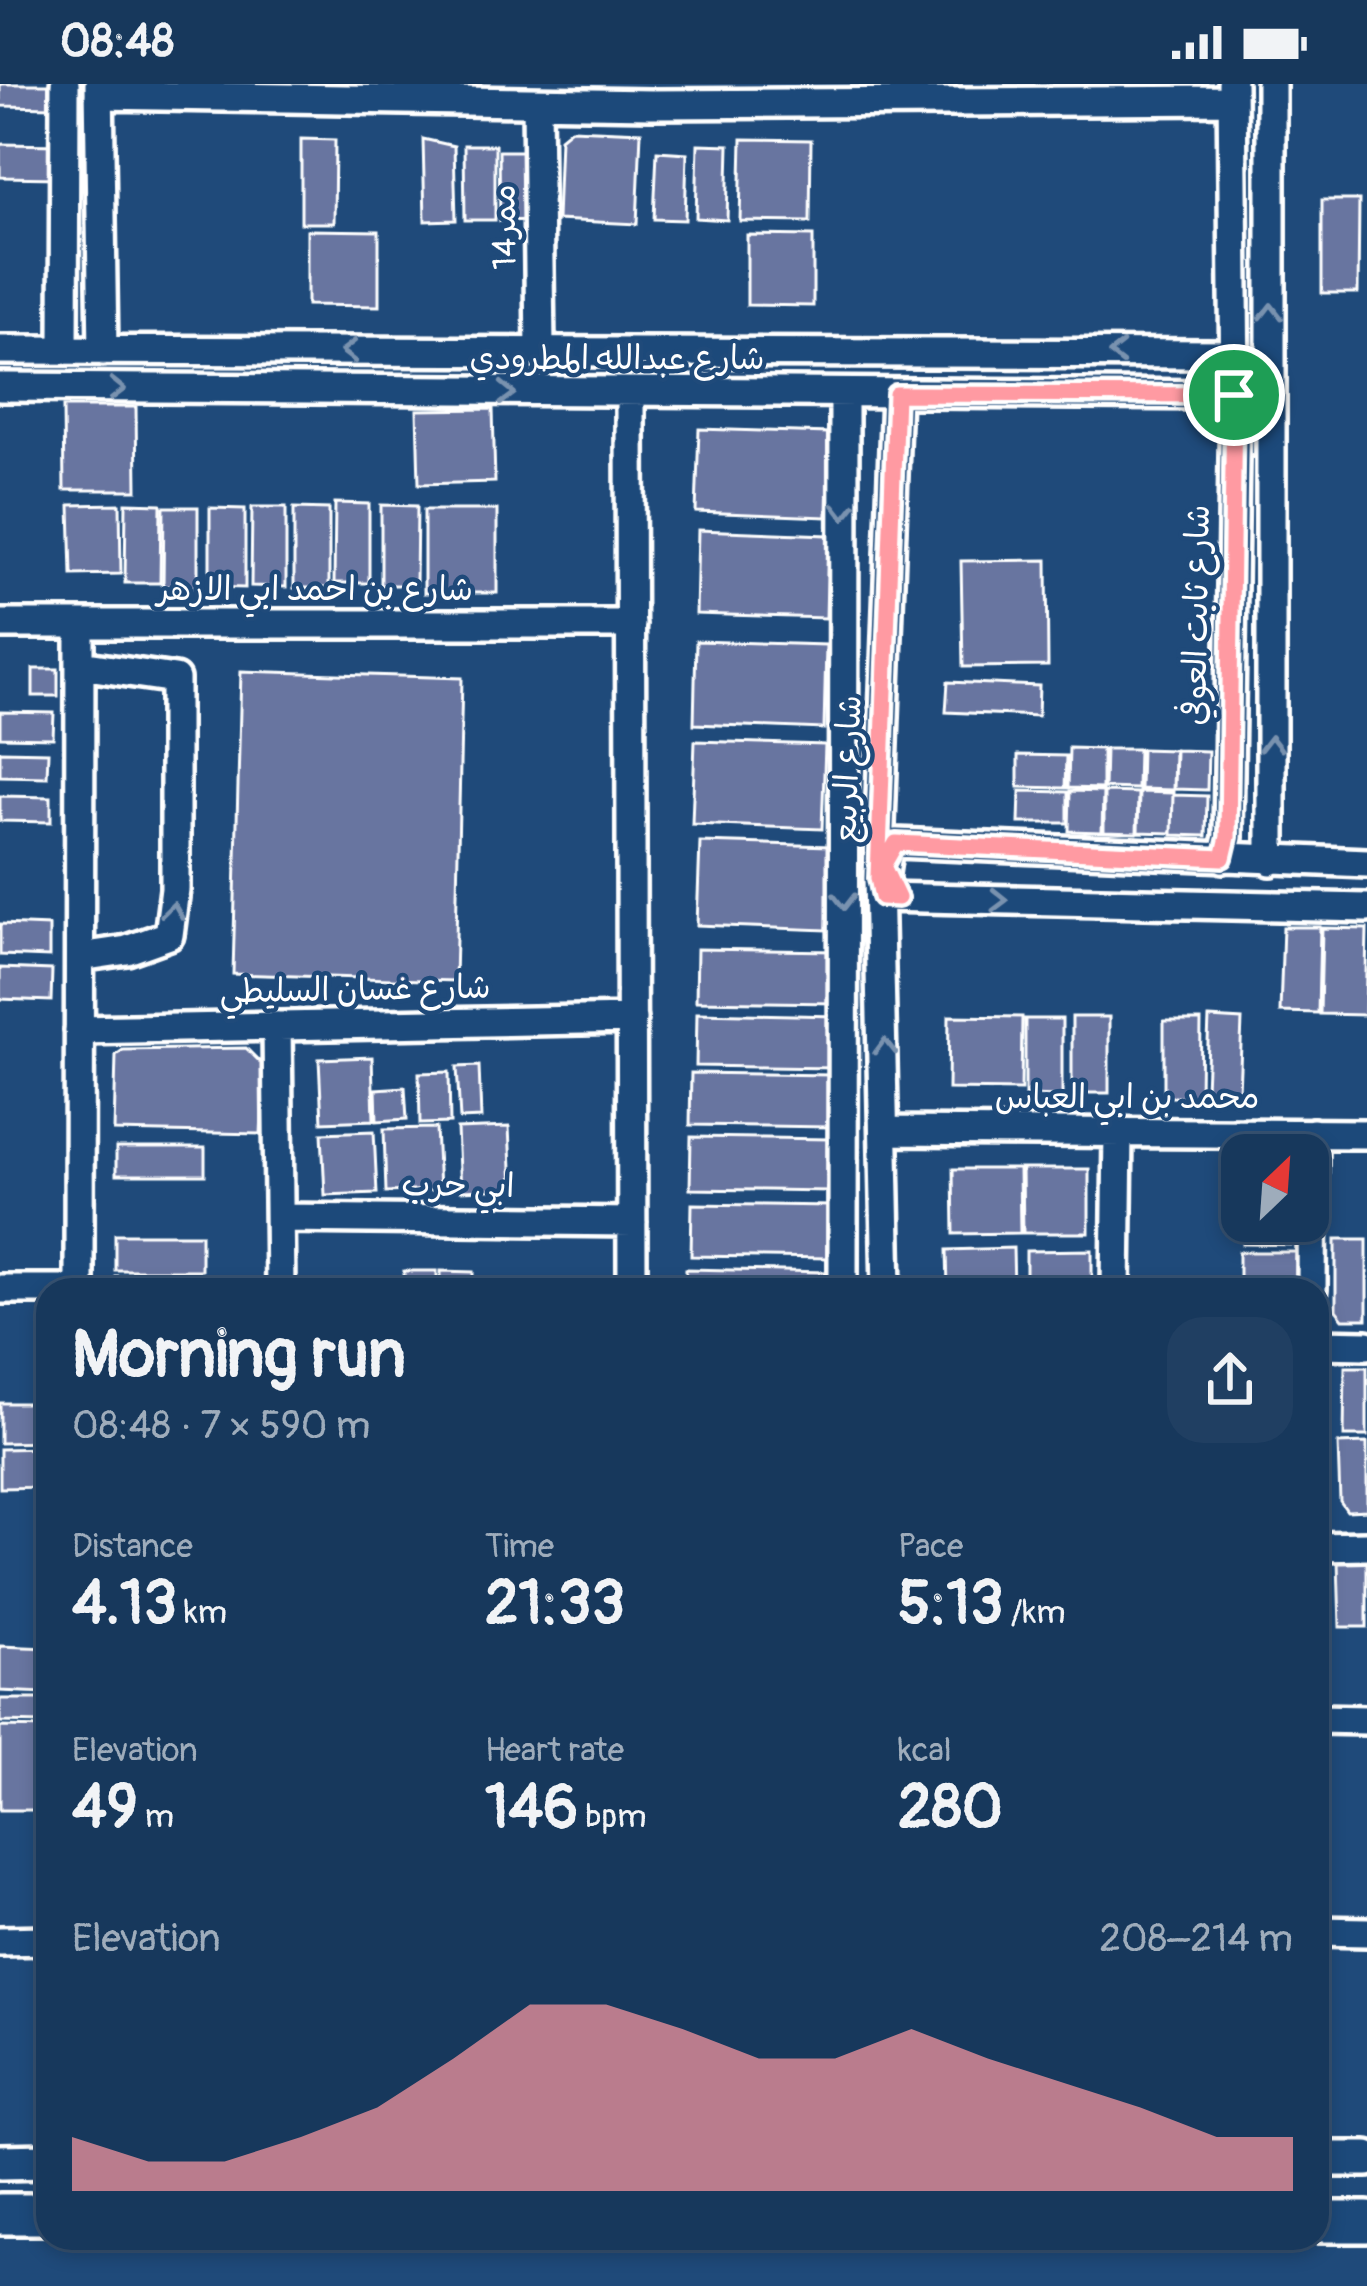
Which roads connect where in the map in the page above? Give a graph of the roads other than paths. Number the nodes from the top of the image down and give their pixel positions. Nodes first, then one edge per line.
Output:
1 (65, 84) edge
2 (1271, 84) edge
3 (99, 89) edge
4 (995, 92) edge
5 (1232, 92) edge
6 (651, 94) edge
7 (537, 103) junction
8 (0, 350) edge
9 (64, 350) junction
10 (103, 351) junction
11 (541, 351) junction
12 (1234, 354) junction
13 (0, 387) edge
14 (630, 394) junction
15 (844, 394) junction
16 (896, 394) junction
17 (1234, 395) junction
18 (0, 624) edge
19 (80, 624) junction
20 (631, 624) junction
21 (80, 665) junction
22 (1225, 847) junction
23 (1271, 848) junction
24 (1367, 863) edge
25 (890, 898) junction
26 (1367, 908) edge
27 (80, 957) junction
28 (632, 1019) junction
29 (277, 1026) junction
30 (80, 1030) junction
31 (887, 1131) junction
32 (1118, 1132) junction
33 (1313, 1133) junction
34 (1367, 1134) edge
35 (282, 1218) junction
36 (632, 1222) junction
37 (79, 1278) edge
38 (280, 1278) edge
39 (632, 1278) edge
40 (843, 1278) edge
41 (887, 1278) edge
42 (1116, 1278) edge
43 (1312, 1278) edge
44 (0, 1289) edge
45 (36, 1289) edge
46 (1329, 1344) edge
47 (1367, 1345) edge
48 (1329, 1546) edge
49 (1367, 1546) edge
50 (1329, 1719) edge
51 (1367, 1720) edge
52 (1329, 1931) edge
53 (1367, 1932) edge
54 (0, 1940) edge
55 (36, 1940) edge
56 (36, 2157) edge
57 (0, 2158) edge
58 (1329, 2159) edge
59 (1367, 2159) edge
60 (0, 2214) edge
61 (36, 2214) edge

1 - 9 street
23 -> 2 street
3 - 7 street
3 - 10 street
4 - 5 street
4 - 6 street
5 - 12 street, شارع ثابت العوفي
6 - 7 street
7 - 11 street, ممر14
8 - 9 street, شارع عبدالله المطرودي
9 - 10 street, شارع عبدالله المطرودي
11 -> 10 street, شارع عبدالله المطرودي
12 -> 11 street, شارع عبدالله المطرودي
12 - 17 street, شارع ثابت العوفي
13 -> 14 street, شارع عبدالله المطرودي
14 - 15 street, شارع عبدالله المطرودي
14 - 20 street
15 - 16 street, شارع عبدالله المطرودي
15 -> 40 street, شارع الربيع
16 - 17 street, شارع عبدالله المطرودي
16 - 25 street, شارع الربيع
17 - 22 street, شارع ثابت العوفي
18 - 19 street, شارع بن احمد ابي الازهر
19 - 20 street, شارع بن احمد ابي الازهر
19 - 21 street
20 - 28 street
21 - 27 street
27 -> 21 street
22 - 23 street
22 - 25 street
23 - 24 street
25 -> 26 street
31 -> 25 street, شارع الربيع
27 - 30 street
28 - 29 street, شارع غسان السليطي
28 - 36 street
29 - 30 street, شارع غسان السليطي
29 - 35 street
30 - 37 street
31 - 32 street, محمد بن ابي العباس
31 - 41 street, شارع الربيع
32 - 33 street, محمد بن ابي العباس
32 - 42 street
33 - 34 street, محمد بن ابي العباس
33 - 43 street
35 - 36 street, ابي حرب
35 - 38 street
36 - 39 street
44 - 45 street
46 - 47 street
48 - 49 street
50 - 51 street
52 - 53 street
54 - 55 street
56 - 57 main road
58 - 59 main road
60 - 61 highway

